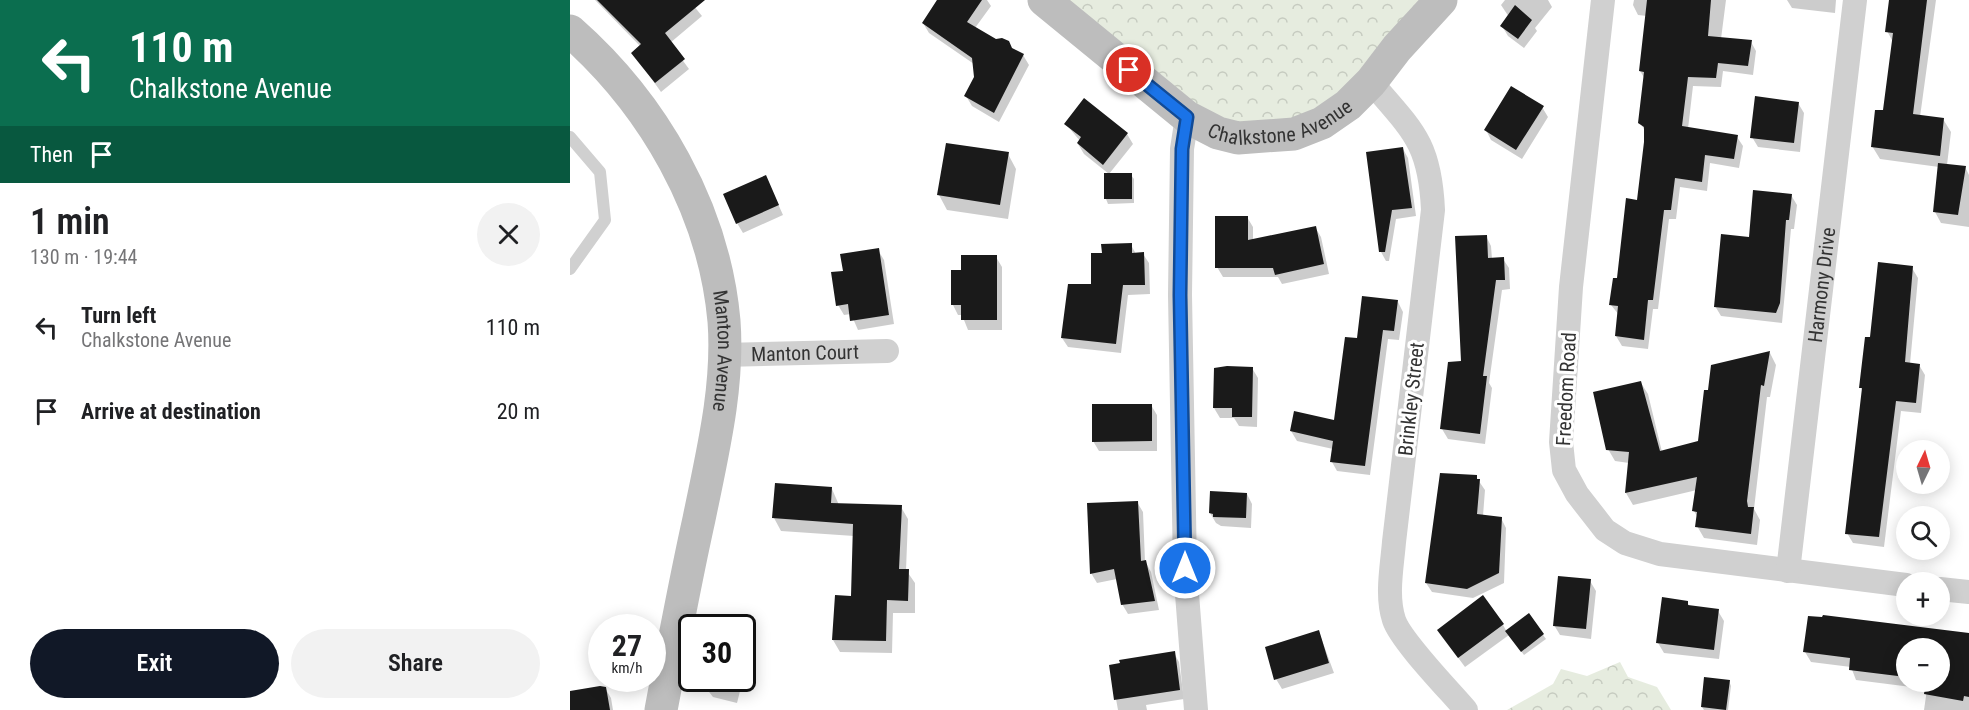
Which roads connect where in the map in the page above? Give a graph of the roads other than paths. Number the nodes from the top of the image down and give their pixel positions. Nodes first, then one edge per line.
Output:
1 (1044, 0) edge
2 (1441, 0) edge
3 (1604, 0) edge
4 (1855, 0) edge
5 (570, 31) edge
6 (1371, 82) junction
7 (1187, 117) junction
8 (570, 137) edge
9 (570, 269) edge
10 (887, 351) dead end
11 (723, 355) junction
12 (1788, 571) junction
13 (1896, 584) edge
14 (1950, 589) edge
15 (1969, 592) edge
16 (661, 710) edge
17 (1196, 710) edge
18 (1466, 710) edge

1 - 7 main road, Chalkstone Avenue
2 - 6 main road, Chalkstone Avenue
3 - 12 street, Freedom Road
4 - 12 street, Harmony Drive
5 - 11 main road, Manton Avenue
6 - 7 main road, Chalkstone Avenue
6 - 18 street, Brinkley Street
7 - 17 street
8 - 9 lane
10 - 11 street, Manton Court
11 - 16 main road, Manton Avenue
12 - 13 street, Freedom Road
14 - 15 street

